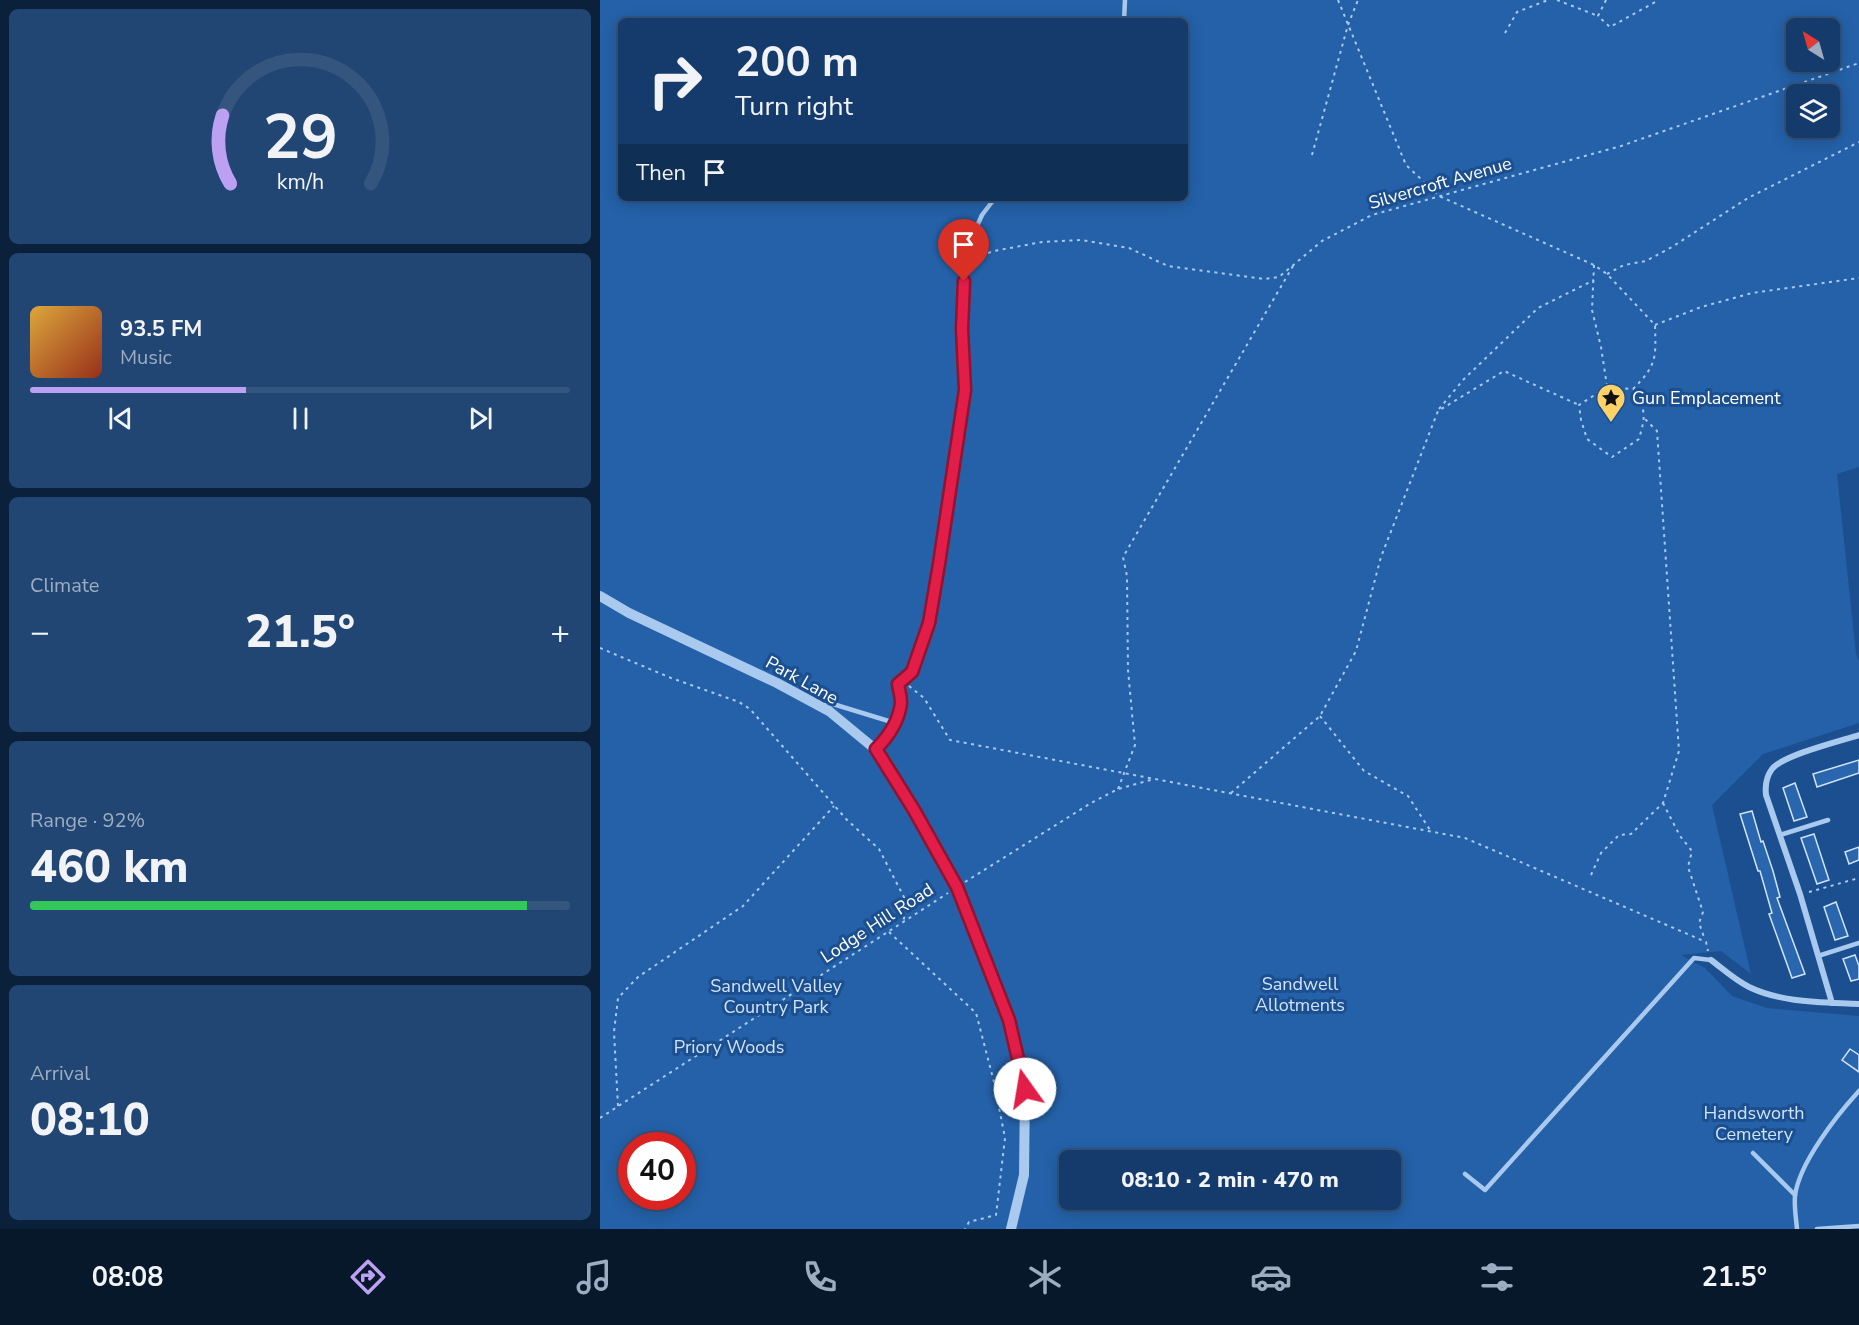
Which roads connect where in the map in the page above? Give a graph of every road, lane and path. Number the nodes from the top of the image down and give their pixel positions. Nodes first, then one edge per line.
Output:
1 (1125, 0) edge
2 (1338, 0) edge
3 (1358, 0) edge
4 (1548, 0) edge
5 (1557, 0) edge
6 (1606, 0) edge
7 (1659, 0) edge
8 (1598, 16) junction
9 (1124, 18) edge
10 (1348, 25) junction
11 (1505, 33) dead end
12 (1859, 63) edge
13 (1859, 142) edge
14 (1312, 154) dead end
15 (1439, 196) junction
16 (993, 201) edge
17 (966, 261) junction
18 (1295, 264) junction
19 (1594, 265) junction
20 (1607, 274) junction
21 (1859, 278) edge
22 (1594, 280) junction
23 (1655, 325) junction
24 (1607, 387) junction
25 (1633, 388) junction
26 (1578, 405) junction
27 (1438, 411) junction
28 (1645, 419) junction
29 (600, 596) edge
30 (600, 648) edge
31 (898, 684) junction
32 (821, 706) junction
33 (1320, 716) junction
34 (895, 723) junction
35 (1859, 735) edge
36 (876, 749) junction
37 (1125, 773) junction
38 (1157, 779) junction
39 (1118, 789) junction
40 (1231, 793) junction
41 (1663, 803) junction
42 (834, 806) junction
43 (1828, 820) dead end
44 (1431, 831) junction
45 (1780, 836) junction
46 (1591, 875) dead end
47 (1859, 878) edge
48 (957, 887) junction
49 (1800, 894) junction
50 (903, 923) junction
51 (889, 932) junction
52 (1706, 942) junction
53 (1859, 942) edge
54 (1818, 956) junction
55 (1711, 960) junction
56 (1832, 1003) junction
57 (1859, 1004) edge
58 (1859, 1091) edge
59 (618, 1106) junction
60 (600, 1118) edge
61 (1753, 1153) dead end
62 (1465, 1174) dead end
63 (1795, 1195) junction
64 (1859, 1226) edge
65 (965, 1229) edge
66 (1011, 1229) edge
67 (1797, 1229) edge
68 (1817, 1229) edge

1 - 9 lane
2 - 10 path
3 - 10 path
4 - 11 path
5 - 8 path
6 - 8 path
7 - 8 path
10 - 14 path
10 - 15 path
12 - 15 path, Silvercroft Avenue
13 - 20 path
15 - 18 path, Silvercroft Avenue
15 - 19 path
16 - 17 lane
17 - 18 path, Silvercroft Avenue
17 - 31 lane
18 - 37 path
19 - 20 path
19 - 22 path
20 - 23 path
21 - 23 path
22 - 24 path
22 - 27 path
23 - 25 path
24 - 25 path
24 - 26 path
25 - 28 path
26 - 27 path
26 - 28 path
27 - 33 path
28 - 41 path
29 - 32 street, Park Lane
30 - 42 path
31 - 34 lane
31 - 37 path
32 - 34 lane
32 - 36 street, Park Lane
33 - 40 path
33 - 44 path
34 - 36 lane
35 - 45 street
36 - 48 street, Park Lane
37 - 38 path
37 - 39 path
38 - 39 path, Lodge Hill Road
38 - 40 path
39 - 48 path, Lodge Hill Road
40 - 44 path
41 - 46 path
41 - 52 path
42 - 50 path
42 - 59 path
43 - 45 lane
44 - 52 path
45 - 49 street
47 - 49 path
48 - 50 path, Lodge Hill Road
48 - 66 street, Park Lane
49 - 54 street
50 - 51 path, Lodge Hill Road
51 - 59 path, Lodge Hill Road
51 - 65 path
52 - 55 path
53 - 54 lane
54 - 56 street
55 - 56 street
55 - 62 lane
56 - 57 street
58 - 63 lane
59 - 60 path, Lodge Hill Road
61 - 63 lane
63 - 67 lane
64 - 68 lane

